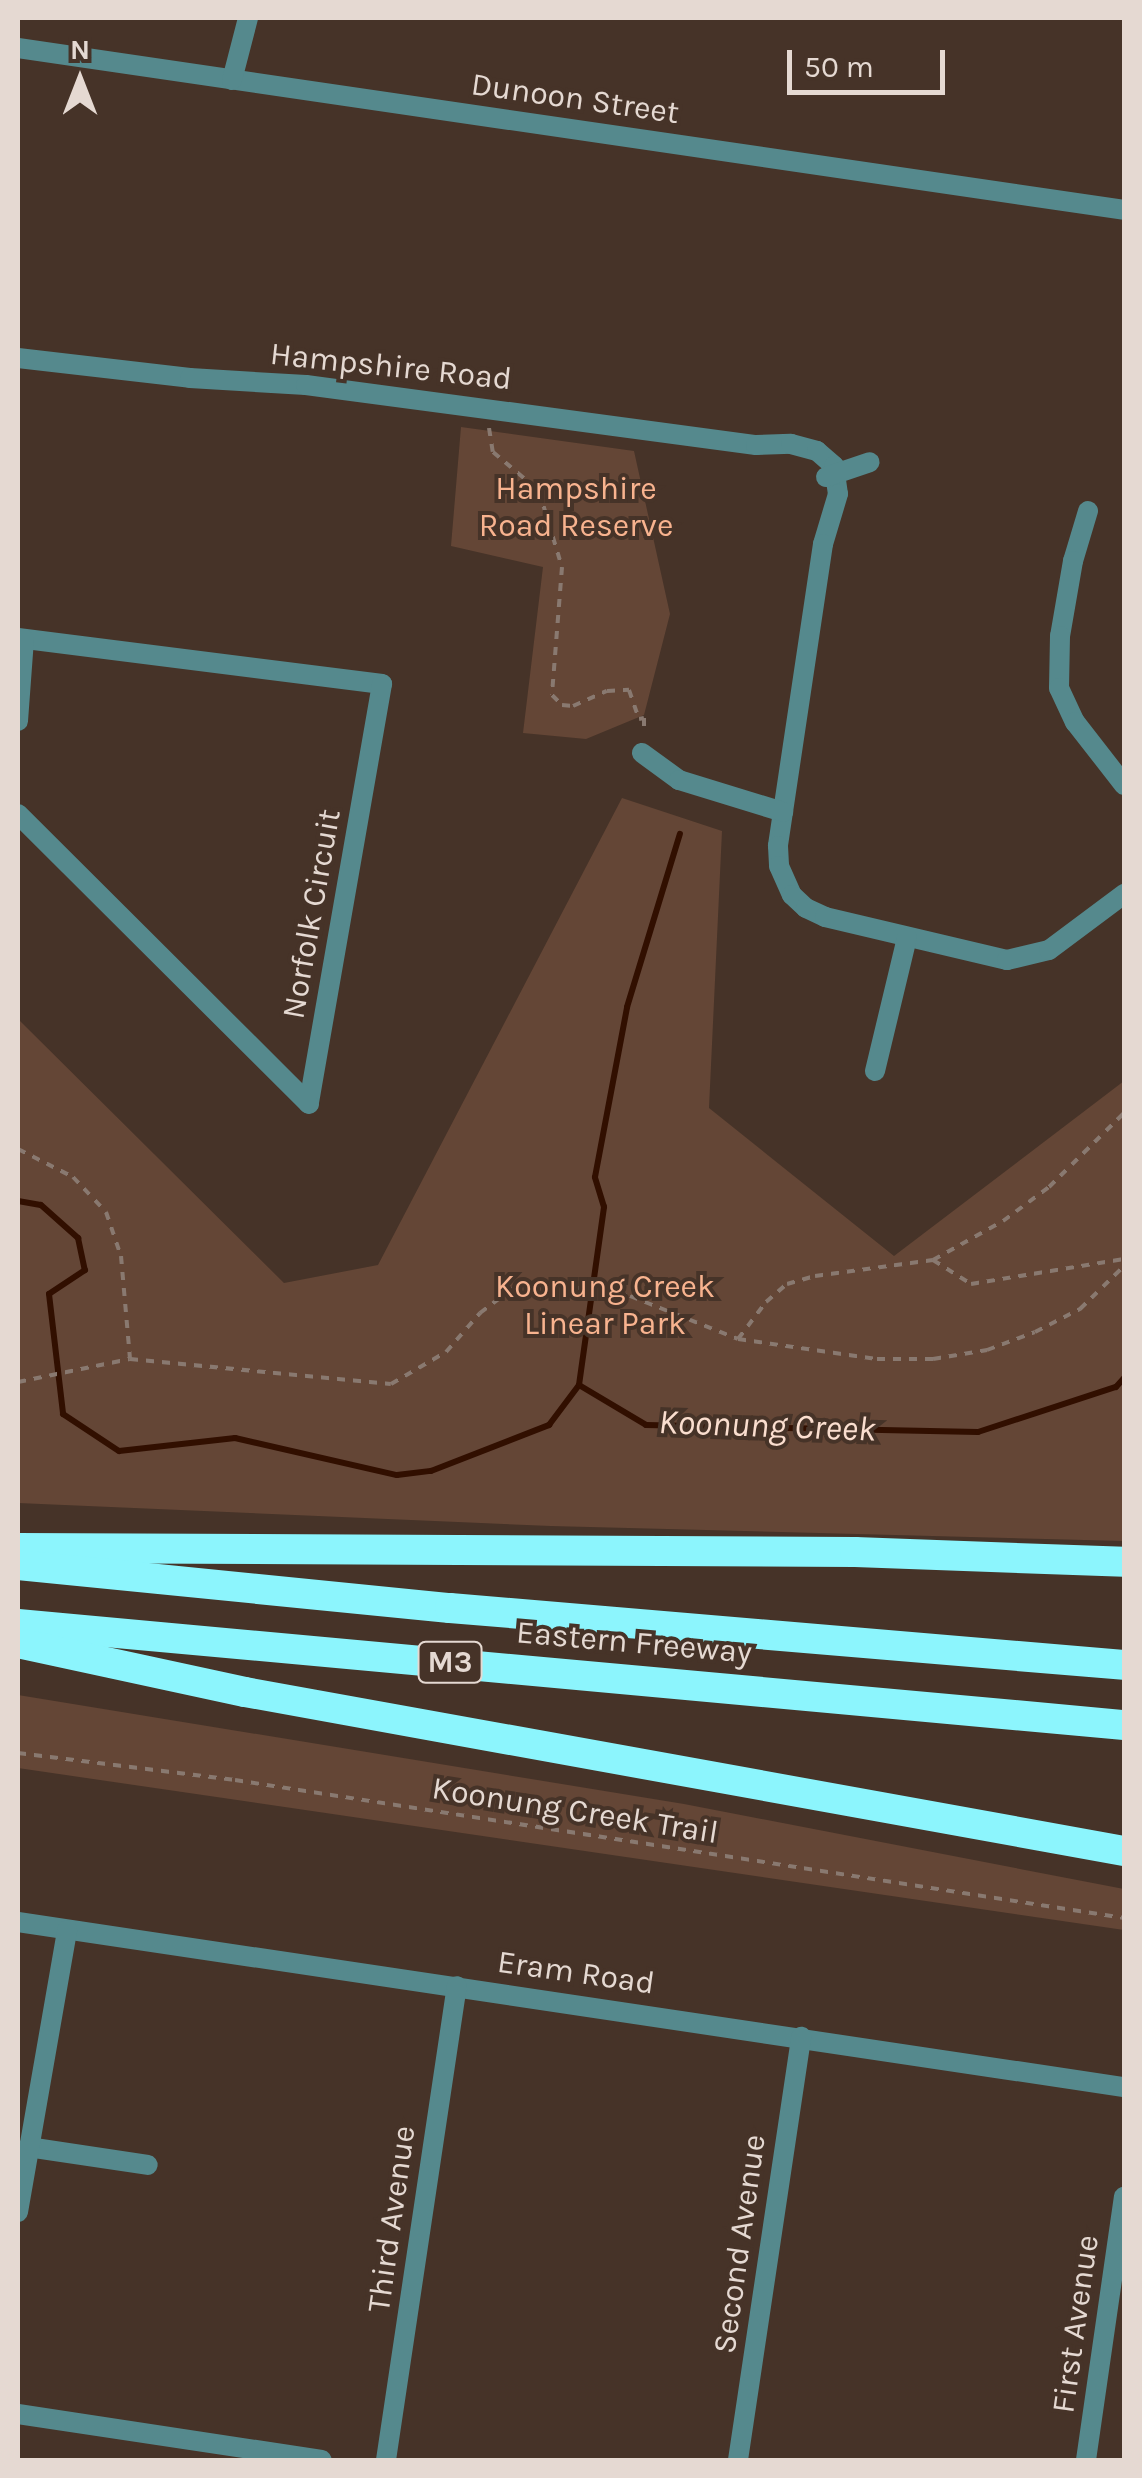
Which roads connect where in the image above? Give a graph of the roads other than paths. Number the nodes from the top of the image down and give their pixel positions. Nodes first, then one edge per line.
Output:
1 (249, 18) edge
2 (18, 48) edge
3 (239, 81) junction
4 (1124, 210) edge
5 (18, 358) edge
6 (870, 462) dead end
7 (830, 475) junction
8 (1088, 511) dead end
9 (21, 638) edge
10 (18, 721) edge
11 (642, 754) road end
12 (1124, 785) edge
13 (783, 812) junction
14 (18, 814) edge
15 (1124, 894) edge
16 (907, 938) junction
17 (875, 1071) dead end
18 (18, 1548) edge
19 (1124, 1562) edge
20 (18, 1565) edge
21 (18, 1624) edge
22 (18, 1643) edge
23 (1124, 1665) edge
24 (1124, 1725) edge
25 (1124, 1851) edge
26 (18, 1922) edge
27 (67, 1930) junction
28 (457, 1986) junction
29 (800, 2037) junction
30 (1124, 2087) edge
31 (28, 2147) junction
32 (148, 2165) dead end
33 (1124, 2197) edge
34 (18, 2212) edge
35 (18, 2414) edge
36 (322, 2460) edge
37 (386, 2460) edge
38 (738, 2460) edge
39 (1086, 2460) edge

1 - 3 street
2 - 3 street, Dunoon Street
3 - 4 street, Dunoon Street
5 - 7 street, Hampshire Road
6 - 7 street
7 - 13 street
8 - 12 street
9 - 10 street, Norfolk Circuit
9 - 14 street, Norfolk Circuit
11 - 13 street
13 - 16 street
15 - 16 street
16 - 17 street
18 - 19 highway
20 - 23 highway, Eastern Freeway / M3
21 - 24 highway, Eastern Freeway / M3
22 - 25 highway
26 - 27 street, Eram Road
27 - 28 street, Eram Road
27 - 31 street
28 - 29 street, Eram Road
28 - 37 street, Third Avenue
29 - 30 street, Eram Road
29 - 38 street, Second Avenue
31 - 32 street
31 - 34 street
33 - 39 street, First Avenue
35 - 36 street

